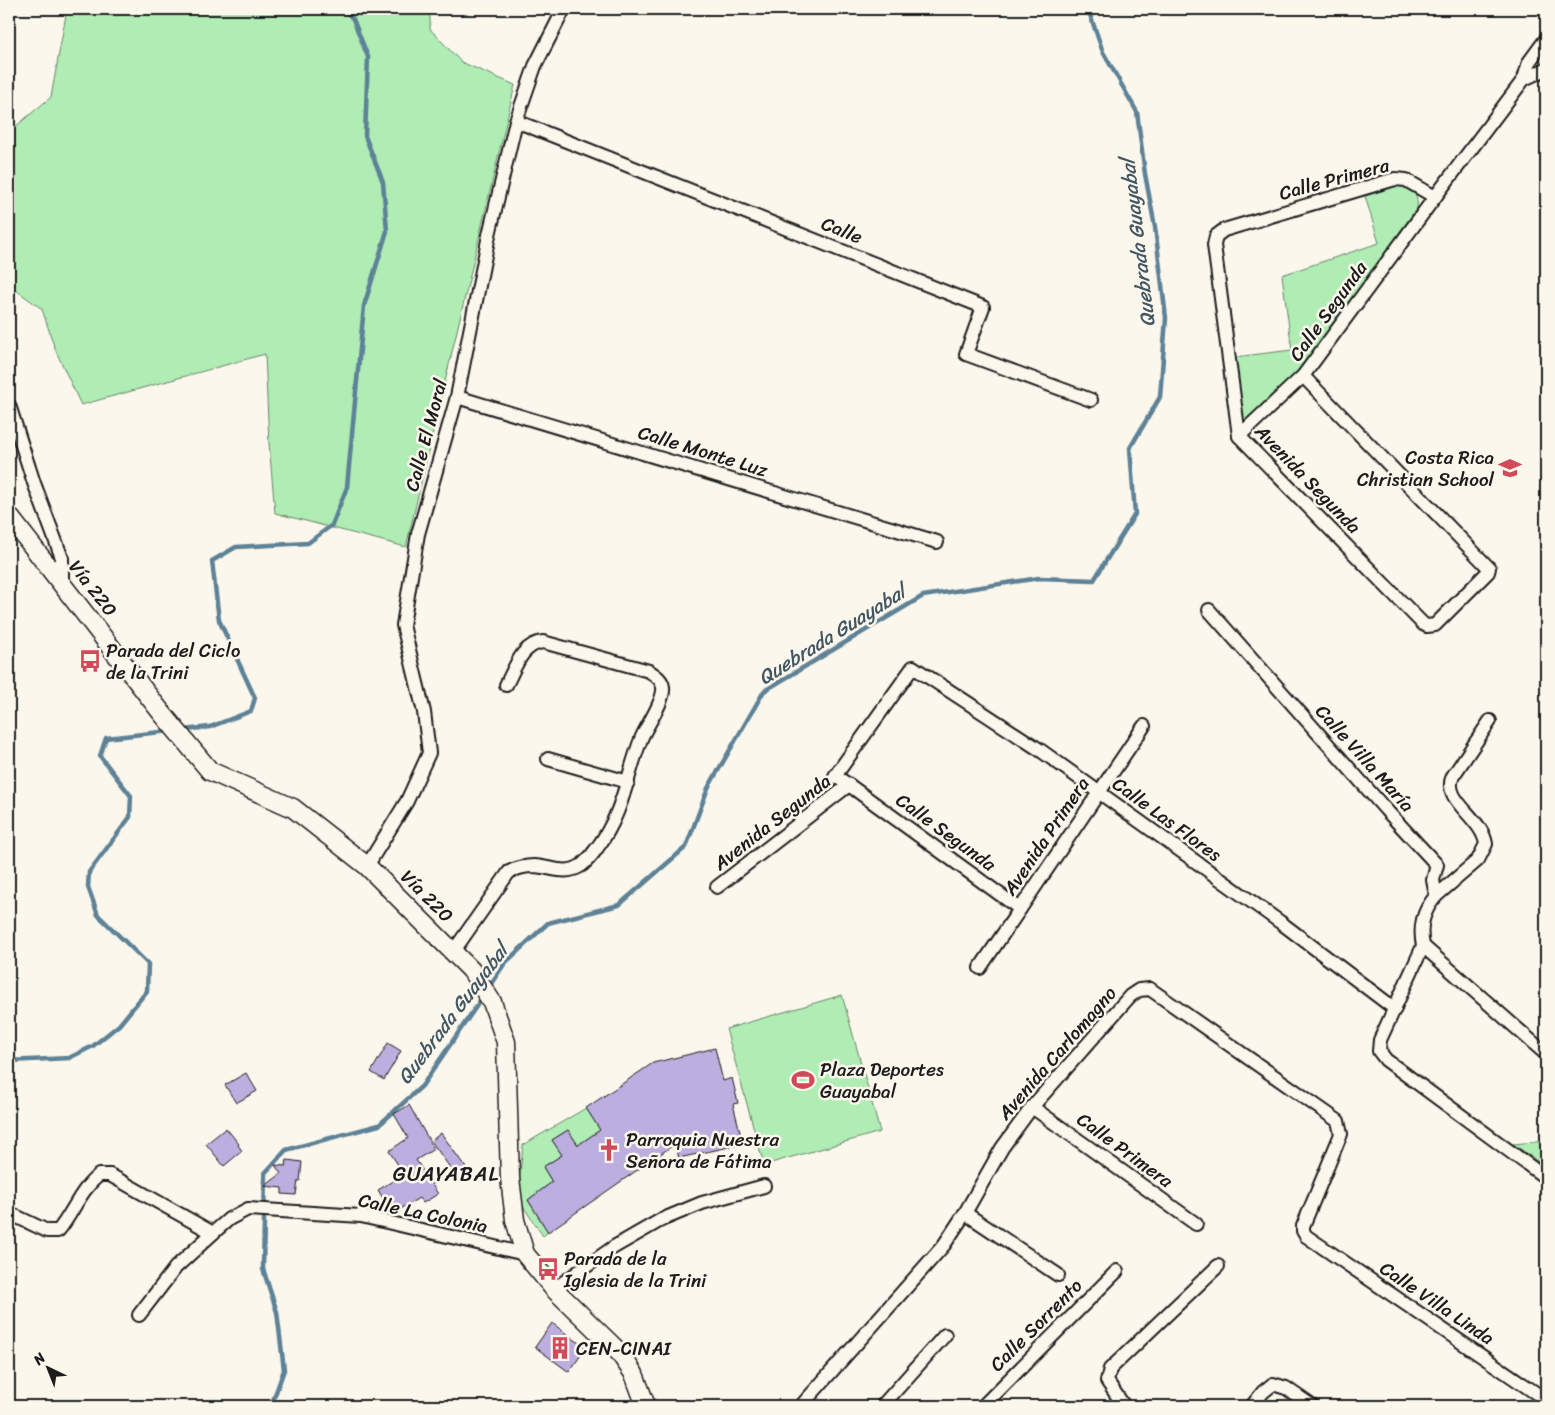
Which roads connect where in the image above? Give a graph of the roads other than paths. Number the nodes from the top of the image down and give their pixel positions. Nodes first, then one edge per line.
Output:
1 (564, 9) edge
2 (1546, 39) edge
3 (1546, 69) edge
4 (1524, 79) junction
5 (516, 121) junction
6 (1435, 197) junction
7 (1216, 236) joint
8 (1303, 376) junction
9 (457, 397) junction
10 (1091, 400) dead end
11 (9, 405) edge
12 (1239, 436) junction
13 (9, 516) edge
14 (937, 542) dead end
15 (62, 582) junction
16 (1210, 610) dead end
17 (913, 667) joint
18 (506, 685) dead end
19 (1490, 721) dead end
20 (1144, 726) dead end
21 (548, 759) dead end
22 (628, 782) junction
23 (849, 785) junction
24 (1099, 792) junction
25 (367, 866) junction
26 (718, 887) dead end
27 (1436, 896) junction
28 (1020, 908) junction
29 (1423, 946) junction
30 (453, 952) junction
31 (980, 968) dead end
32 (1395, 1009) junction
33 (1546, 1054) edge
34 (1032, 1107) junction
35 (1546, 1178) edge
36 (764, 1186) dead end
37 (965, 1213) junction
38 (9, 1214) edge
39 (1196, 1224) dead end
40 (213, 1233) junction
41 (1306, 1236) joint
42 (525, 1254) junction
43 (1218, 1266) dead end
44 (1116, 1270) dead end
45 (1058, 1276) dead end
46 (554, 1289) junction
47 (139, 1315) dead end
48 (945, 1335) dead end
49 (1546, 1400) edge
50 (646, 1406) edge
51 (801, 1406) edge
52 (882, 1406) edge
53 (983, 1406) edge
54 (1124, 1406) edge
55 (1252, 1406) edge
56 (1312, 1406) edge

1 - 5 street, Calle El Moral
2 - 4 street
3 - 4 street
4 - 6 street
5 - 9 street, Calle El Moral
5 - 10 street, Calle
6 - 7 street, Calle Primera
6 - 8 street, Calle Segunda
7 - 12 street, Avenida Segunda
8 - 12 street, Calle Segunda
8 - 12 street, Avenida Segunda
9 - 14 street, Calle Monte Luz
9 - 25 street, Calle El Moral
11 - 15 street
13 - 15 main road, Vía 220
15 - 25 main road, Vía 220
16 - 27 street, Calle Villa María
17 - 23 street, Avenida Segunda
17 - 24 street, Calle Las Flores
18 - 22 street
19 - 27 street
20 - 24 street, Avenida Primera
21 - 22 street
22 - 30 street
23 - 26 street, Avenida Segunda
23 - 28 street, Calle Segunda
24 - 28 street, Avenida Primera
24 - 32 street, Calle Las Flores
25 - 30 main road, Vía 220
27 - 29 street
28 - 31 street, Avenida Primera
29 - 32 street
29 - 33 street
30 - 42 main road, Vía 220
32 - 35 street
34 - 37 street, Avenida Carlomagno
34 - 39 street, Calle Primera
34 - 41 street, Avenida Carlomagno
36 - 46 street
37 - 45 street
37 - 51 street, Avenida Carlomagno
38 - 40 street
40 - 42 street, Calle La Colonia
40 - 47 street, Calle La Colonia
41 - 49 street, Calle Villa Linda
42 - 46 main road, Vía 220
43 - 54 street
44 - 53 street, Calle Sorrento
46 - 50 main road, Vía 220
48 - 52 street
55 - 56 street

